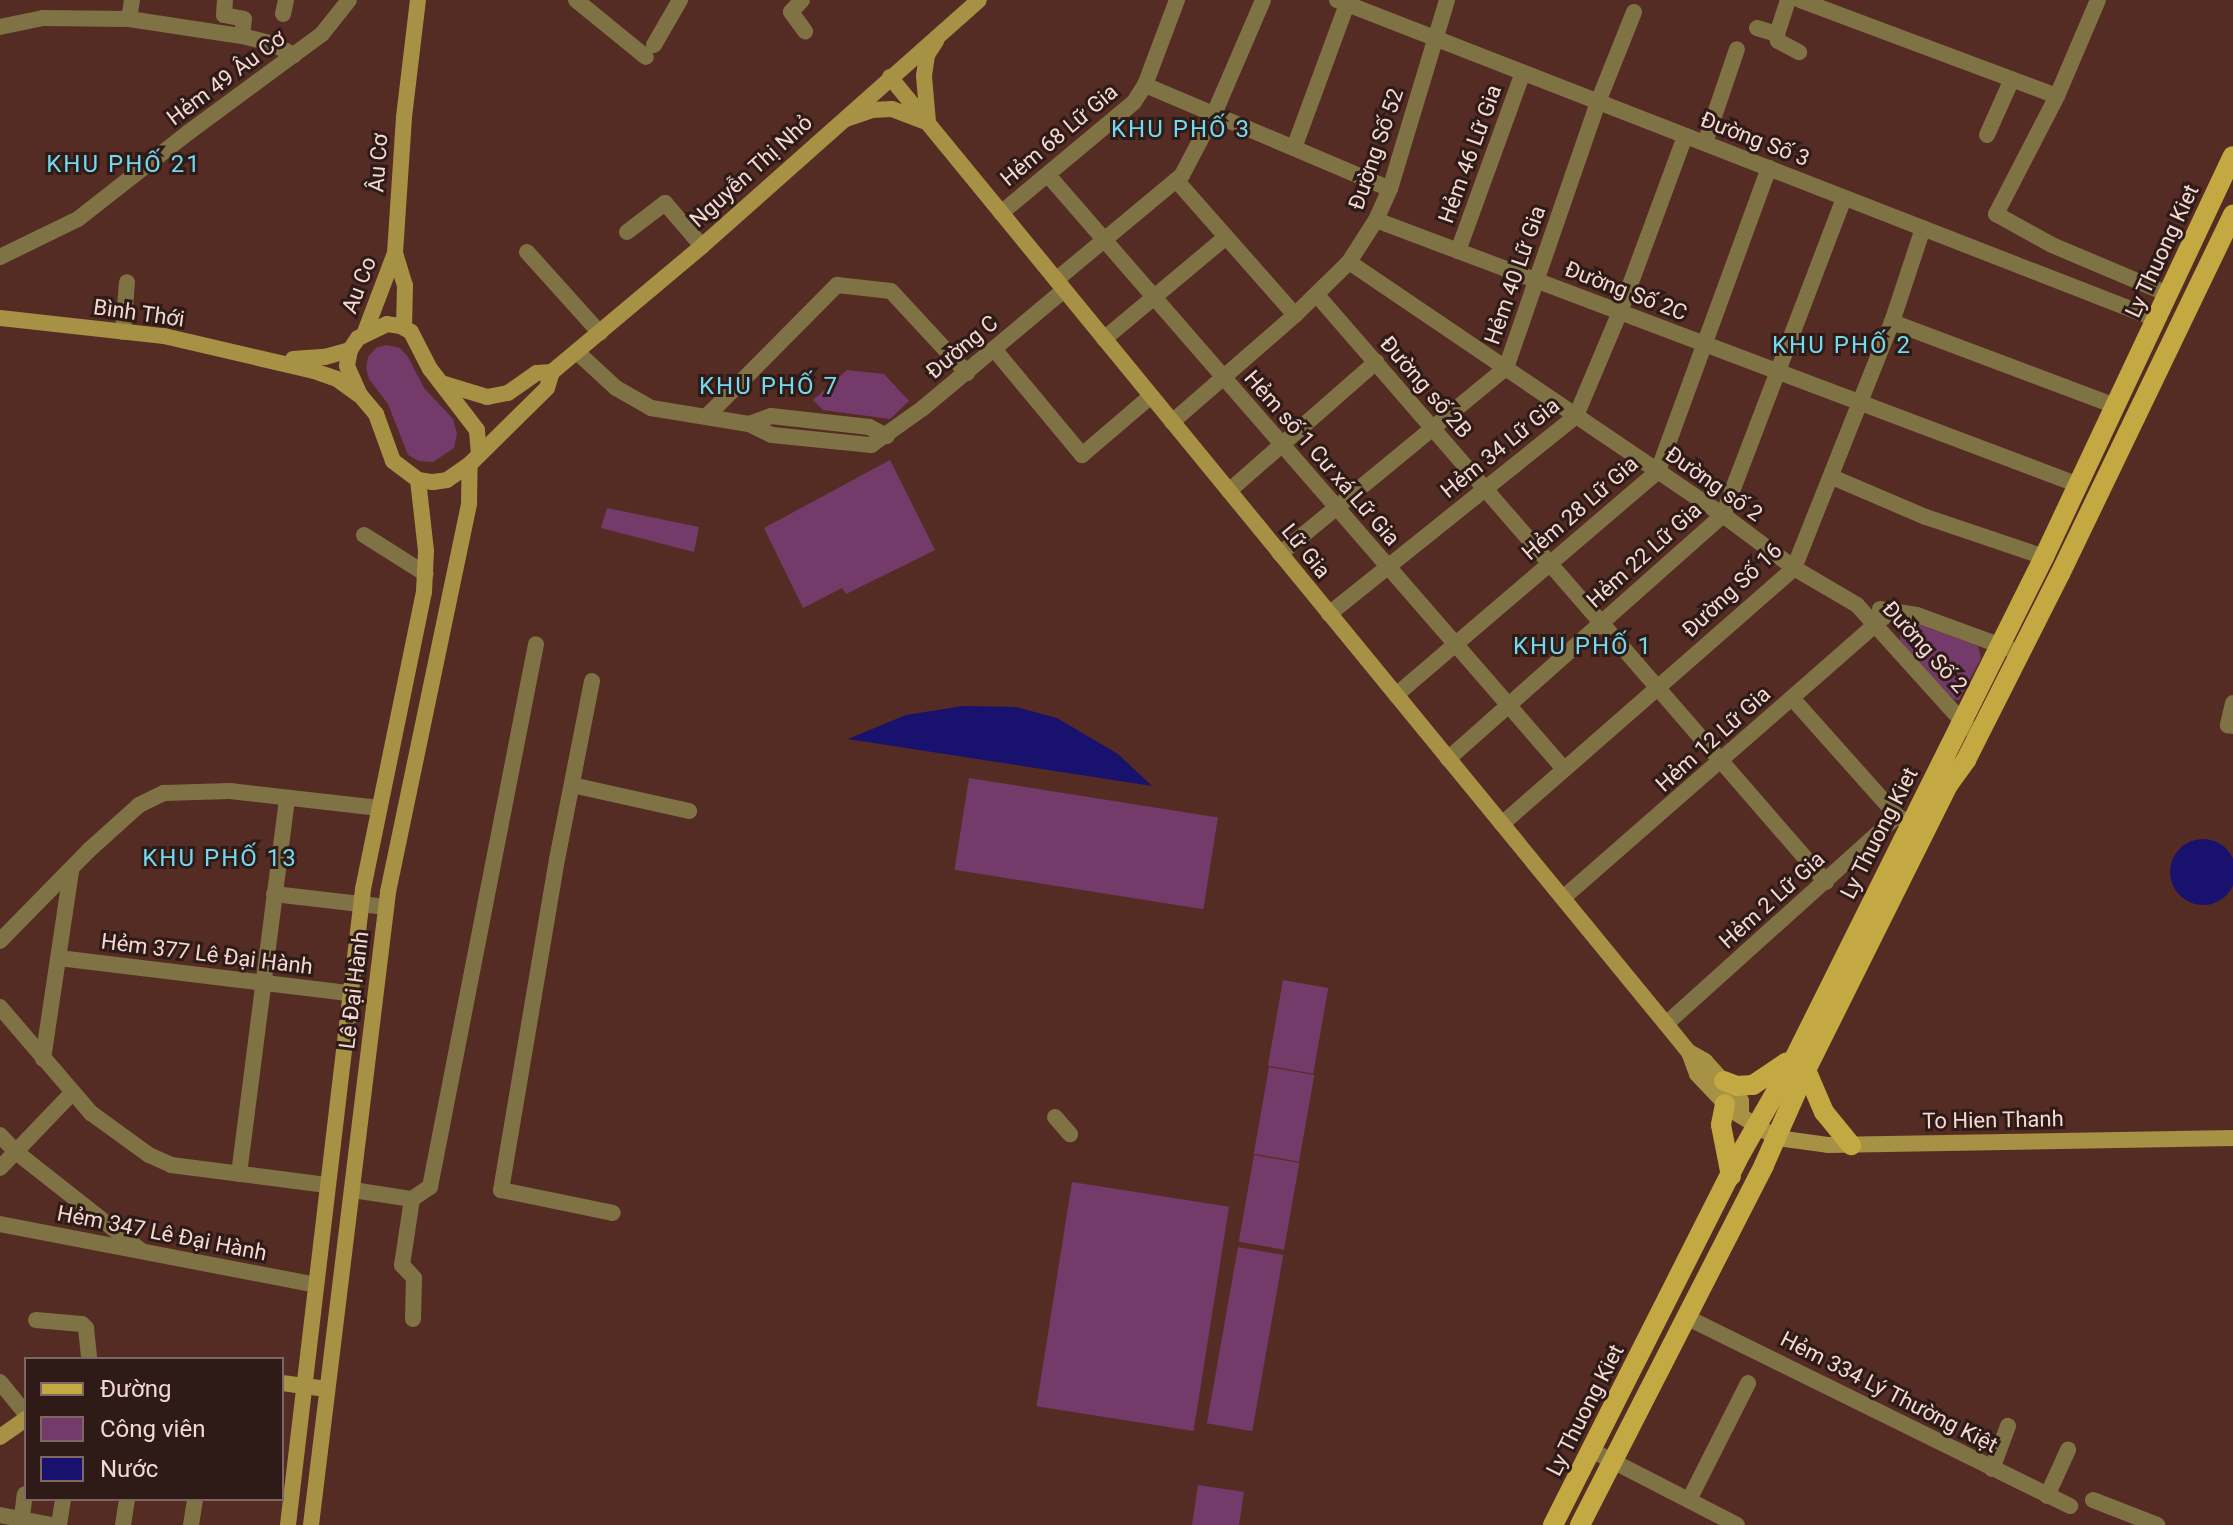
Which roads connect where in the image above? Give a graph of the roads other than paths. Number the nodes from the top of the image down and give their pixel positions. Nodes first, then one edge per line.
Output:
1 (39, 0) edge
2 (132, 0) edge
3 (225, 0) edge
4 (349, 0) edge
5 (418, 0) edge
6 (576, 0) edge
7 (680, 0) edge
8 (802, 0) edge
9 (979, 0) edge
10 (1177, 0) edge
11 (1263, 0) edge
12 (1447, 0) edge
13 (1788, 0) edge
14 (1800, 0) edge
15 (2098, 0) edge
16 (1342, 2) edge
17 (1634, 12) dead end
18 (43, 18) junction
19 (129, 19) junction
20 (0, 27) edge
21 (1757, 28) dead end
22 (805, 31) dead end
23 (941, 32) junction
24 (1777, 34) junction
25 (242, 36) junction
26 (1437, 39) junction
27 (1737, 49) dead end
28 (1799, 52) dead end
29 (294, 55) junction
30 (1523, 72) junction
31 (890, 77) junction
32 (2012, 79) junction
33 (1145, 85) junction
34 (2057, 96) junction
35 (1598, 102) junction
36 (1214, 114) junction
37 (839, 122) junction
38 (928, 124) junction
39 (1987, 135) dead end
40 (1685, 136) junction
41 (1705, 143) junction
42 (1294, 148) junction
43 (2233, 156) edge
44 (1769, 168) junction
45 (1048, 175) junction
46 (1176, 180) junction
47 (1390, 189) junction
48 (1844, 198) junction
49 (1001, 213) junction
50 (2233, 215) edge
51 (1376, 220) junction
52 (1923, 228) junction
53 (627, 232) dead end
54 (1226, 237) junction
55 (1102, 241) junction
56 (702, 246) junction
57 (1458, 251) junction
58 (527, 252) dead end
59 (395, 253) junction
60 (0, 257) edge
61 (1349, 262) junction
62 (1537, 281) junction
63 (127, 282) dead end
64 (1060, 285) junction
65 (2168, 294) junction
66 (1317, 295) junction
67 (1154, 298) junction
68 (1620, 312) junction
69 (1295, 315) junction
70 (0, 318) edge
71 (2156, 319) junction
72 (1892, 322) junction
73 (404, 328) junction
74 (123, 332) junction
75 (365, 332) junction
76 (600, 333) junction
77 (1104, 339) junction
78 (1705, 344) junction
79 (994, 349) junction
80 (350, 350) junction
81 (577, 352) junction
82 (270, 360) junction
83 (1376, 362) junction
84 (1506, 368) junction
85 (1777, 371) junction
86 (552, 372) junction
87 (967, 373) junction
88 (1222, 377) junction
89 (441, 383) junction
90 (360, 395) junction
91 (1151, 396) junction
92 (1861, 403) junction
93 (2115, 406) junction
94 (707, 416) junction
95 (1576, 416) junction
96 (1172, 422) junction
97 (1433, 428) junction
98 (1282, 445) junction
99 (475, 459) junction
100 (1658, 471) junction
101 (1832, 477) junction
102 (418, 480) junction
103 (2076, 484) junction
104 (1486, 489) junction
105 (1229, 491) junction
106 (1336, 508) junction
107 (1723, 515) junction
108 (364, 535) dead end
109 (1280, 554) junction
110 (2044, 557) junction
111 (1551, 563) junction
112 (1387, 568) junction
113 (1794, 568) junction
114 (426, 574) junction
115 (1857, 605) junction
116 (1891, 611) junction
117 (1329, 614) junction
118 (1602, 622) junction
119 (1875, 625) junction
120 (536, 644) dead end
121 (1455, 645) junction
122 (2010, 649) junction
123 (592, 681) dead end
124 (1659, 686) junction
125 (1396, 695) junction
126 (2230, 696) edge
127 (1792, 698) junction
128 (1510, 705) junction
129 (1962, 721) junction
130 (2233, 726) edge
131 (1977, 738) junction
132 (1448, 759) junction
133 (1721, 762) junction
134 (1564, 769) junction
135 (572, 785) junction
136 (287, 798) junction
137 (379, 808) junction
138 (689, 811) dead end
139 (1903, 820) junction
140 (1502, 824) junction
141 (71, 871) junction
142 (1826, 882) junction
143 (274, 894) junction
144 (1563, 898) junction
145 (361, 904) junction
146 (386, 907) junction
147 (0, 941) edge
148 (59, 958) junction
149 (262, 983) junction
150 (350, 993) junction
151 (0, 1007) edge
152 (1666, 1024) junction
153 (1799, 1048) junction
154 (1689, 1052) junction
155 (43, 1059) junction
156 (1806, 1070) junction
157 (1724, 1081) junction
158 (72, 1093) junction
159 (1741, 1116) junction
160 (1055, 1117) dead end
161 (1070, 1134) dead end
162 (0, 1135) edge
163 (1777, 1138) junction
164 (2233, 1138) edge
165 (1851, 1145) junction
166 (16, 1152) junction
167 (0, 1168) edge
168 (239, 1174) junction
169 (1731, 1176) junction
170 (327, 1185) junction
171 (353, 1190) junction
172 (412, 1199) junction
173 (613, 1213) dead end
174 (0, 1224) edge
175 (143, 1252) junction
176 (316, 1285) junction
177 (1688, 1318) junction
178 (413, 1319) dead end
179 (36, 1320) dead end
180 (89, 1357) edge
181 (0, 1382) edge
182 (284, 1383) edge
183 (1748, 1383) dead end
184 (304, 1386) junction
185 (327, 1389) junction
186 (24, 1414) edge
187 (24, 1419) edge
188 (2008, 1426) dead end
189 (0, 1437) edge
190 (1591, 1450) junction
191 (2068, 1450) dead end
192 (1611, 1460) junction
193 (1992, 1469) junction
194 (2047, 1496) junction
195 (1689, 1500) junction
196 (2093, 1500) dead end
197 (24, 1501) edge
198 (63, 1501) edge
199 (127, 1501) edge
200 (195, 1501) edge
201 (2070, 1506) dead end
202 (0, 1515) edge
203 (21, 1522) edge
204 (1727, 1523) edge
205 (52, 1525) edge
206 (59, 1525) edge
207 (123, 1525) edge
208 (191, 1525) edge
209 (288, 1525) edge
210 (311, 1525) edge
211 (1553, 1525) edge
212 (1580, 1525) edge
213 (2157, 1525) edge

1 - 18 street
2 - 19 street
3 - 25 street
4 - 29 street, Hẻm 49 Âu Cơ
5 - 59 main road, Âu Cơ
6 - 7 street
8 - 22 street
9 - 23 main road, Nguyễn Thị Nhỏ
10 - 33 street, Hẻm 68 Lữ Gia
11 - 36 street
12 - 26 street, Đường Số 52
13 - 24 street
14 - 32 street
15 - 34 street
16 - 26 street, Đường Số 3
16 - 42 street
17 - 35 street, Hẻm 40 Lữ Gia
18 - 19 street
18 - 20 street
19 - 25 street
21 - 24 street
23 - 31 main road, Nguyễn Thị Nhỏ
23 - 38 main road
24 - 28 street
25 - 29 street
26 - 30 street, Đường Số 3
26 - 47 street, Đường Số 52
27 - 41 street
29 - 60 street, Hẻm 49 Âu Cơ
30 - 35 street, Đường Số 3
30 - 57 street, Hẻm 46 Lữ Gia
31 - 37 main road, Nguyễn Thị Nhỏ
31 - 38 main road, Lữ Gia
32 - 34 street
32 - 39 street
33 - 36 street
33 - 45 street, Hẻm 68 Lữ Gia
34 - 65 street
35 - 40 street, Đường Số 3
35 - 62 street, Hẻm 40 Lữ Gia
36 - 42 street
36 - 46 street
37 - 38 main road
37 - 56 main road, Nguyễn Thị Nhỏ
38 - 49 main road, Lữ Gia
40 - 41 street, Đường Số 3
40 - 68 street, Hẻm 34 Lữ Gia
41 - 44 street, Đường Số 3
42 - 47 street
43 - 65 main road, Ly Thuong Kiet
44 - 48 street, Đường Số 3
44 - 78 street, Hẻm 28 Lữ Gia
45 - 49 street, Hẻm 68 Lữ Gia
45 - 55 street, Hẻm số 1 Cư xá Lữ Gia
46 - 54 street
46 - 55 street, Đường C
47 - 51 street, Đường Số 52
48 - 52 street, Đường Số 3
48 - 85 street, Hẻm 22 Lữ Gia
49 - 64 main road, Lữ Gia
50 - 122 main road, Ly Thuong Kiet
51 - 57 street, Đường Số 2C
51 - 61 street, Đường Số 52
52 - 71 street, Đường Số 3
52 - 72 street, Đường Số 16
53 - 56 street
54 - 67 street
54 - 69 street
55 - 64 street, Đường C
55 - 67 street, Hẻm số 1 Cư xá Lữ Gia
56 - 76 main road, Nguyễn Thị Nhỏ
57 - 62 street, Đường Số 2C
58 - 76 street
59 - 73 main road, Âu Cơ
59 - 75 main road, Au Co
61 - 66 street, Đường Số 52
61 - 84 street, Đường số 2
62 - 68 street, Đường Số 2C
62 - 84 street, Hẻm 40 Lữ Gia
63 - 74 street
64 - 77 main road, Lữ Gia
64 - 79 street, Đường C
65 - 71 main road, Ly Thuong Kiet
66 - 69 street, Đường Số 52
66 - 83 street, Đường số 2B
67 - 77 street
67 - 88 street, Hẻm số 1 Cư xá Lữ Gia
68 - 78 street, Đường Số 2C
68 - 95 street, Hẻm 34 Lữ Gia
69 - 88 street, Đường Số 52
70 - 74 main road, Bình Thới
71 - 93 main road, Ly Thuong Kiet
72 - 92 street, Đường Số 16
72 - 93 street
73 - 75 main road
73 - 89 main road, Lê Đại Hành
74 - 82 main road, Bình Thới
75 - 80 main road, Au Co
76 - 81 main road, Nguyễn Thị Nhỏ
77 - 91 main road, Lữ Gia
78 - 85 street, Đường Số 2C
78 - 100 street, Hẻm 28 Lữ Gia
79 - 87 street, Đường C
79 - 91 street
80 - 82 main road, Bình Thới
80 - 90 main road
81 - 86 main road, Nguyễn Thị Nhỏ
81 - 94 street, Đường C
82 - 90 main road, Bình Thới
83 - 97 street, Đường số 2B
83 - 98 street
84 - 95 street, Đường số 2
84 - 97 street, Hẻm 40 Lữ Gia
85 - 92 street, Đường Số 2C
85 - 107 street, Hẻm 22 Lữ Gia
86 - 89 main road, Nguyễn Thị Nhỏ
86 - 99 main road, Nguyễn Thị Nhỏ
87 - 94 street, Đường C
87 - 94 street
88 - 96 street, Đường Số 52
88 - 98 street, Hẻm số 1 Cư xá Lữ Gia
89 - 99 main road, Lê Đại Hành
90 - 102 main road
91 - 96 main road, Lữ Gia
92 - 101 street, Đường Số 16
92 - 103 street, Đường Số 2C
93 - 103 main road, Ly Thuong Kiet
95 - 100 street, Đường số 2
95 - 104 street, Hẻm 34 Lữ Gia
96 - 105 main road, Lữ Gia
97 - 104 street, Đường số 2B
97 - 106 street, Hẻm 40 Lữ Gia
98 - 105 street
98 - 106 street, Hẻm số 1 Cư xá Lữ Gia
99 - 102 main road, Nguyễn Thị Nhỏ
99 - 146 main road, Lê Đại Hành
100 - 107 street, Đường số 2
100 - 111 street, Hẻm 28 Lữ Gia
101 - 110 street
101 - 113 street, Đường Số 16
102 - 114 main road, Lê Đại Hành
103 - 110 main road, Ly Thuong Kiet
104 - 111 street, Đường số 2B
104 - 112 street, Hẻm 34 Lữ Gia
105 - 109 main road, Lữ Gia
106 - 109 street, Hẻm 40 Lữ Gia
106 - 112 street, Hẻm số 1 Cư xá Lữ Gia
107 - 113 street, Đường số 2
107 - 118 street, Hẻm 22 Lữ Gia
108 - 114 street
109 - 117 main road, Lữ Gia
110 - 122 main road, Ly Thuong Kiet
111 - 118 street, Đường số 2B
111 - 121 street, Hẻm 28 Lữ Gia
112 - 117 street, Hẻm 34 Lữ Gia
112 - 121 street, Hẻm số 1 Cư xá Lữ Gia
113 - 115 street, Đường số 2
113 - 124 street, Đường Số 16
114 - 137 main road, Lê Đại Hành
115 - 116 street, Đường Số 2
115 - 119 street, Đường Số 2
116 - 119 street, Hẻm 12 Lữ Gia
116 - 122 street, Đường Số 2
117 - 125 main road, Lữ Gia
118 - 124 street, Đường số 2B
118 - 128 street, Hẻm 22 Lữ Gia
119 - 127 street, Hẻm 12 Lữ Gia
119 - 129 street, Đường Số 2
120 - 172 street
121 - 125 street, Hẻm 28 Lữ Gia
121 - 128 street, Hẻm số 1 Cư xá Lữ Gia
122 - 129 main road, Ly Thuong Kiet
122 - 131 main road, Ly Thuong Kiet
123 - 135 street
124 - 133 street, Đường số 2B
124 - 134 street, Đường Số 16
125 - 132 main road, Lữ Gia
126 - 130 street
127 - 133 street, Hẻm 12 Lữ Gia
127 - 139 street
128 - 132 street, Hẻm 22 Lữ Gia
128 - 134 street, Hẻm số 1 Cư xá Lữ Gia
129 - 131 street, Đường Số 2
129 - 139 main road, Ly Thuong Kiet
131 - 156 main road, Ly Thuong Kiet
132 - 140 main road, Lữ Gia
133 - 142 street, Đường số 2B
133 - 144 street, Hẻm 12 Lữ Gia
134 - 140 street, Đường Số 16
135 - 138 street
135 - 173 street
136 - 137 street
136 - 141 street
136 - 143 street
137 - 145 main road, Lê Đại Hành
139 - 142 street, Hẻm 2 Lữ Gia
139 - 153 main road, Ly Thuong Kiet
140 - 144 main road, Lữ Gia
141 - 147 street
141 - 148 street
142 - 152 street, Hẻm 2 Lữ Gia
143 - 145 street
143 - 149 street
144 - 152 main road, Lữ Gia
145 - 146 street
145 - 150 main road, Lê Đại Hành
146 - 171 main road, Lê Đại Hành
148 - 149 street, Hẻm 377 Lê Đại Hành
148 - 155 street
149 - 150 street, Hẻm 377 Lê Đại Hành
149 - 168 street
150 - 170 main road, Lê Đại Hành
151 - 155 street
152 - 154 main road, Lữ Gia
153 - 157 main road
153 - 159 main road, Ly Thuong Kiet
154 - 157 main road, Lữ Gia
154 - 159 main road, Lữ Gia
155 - 158 street
156 - 163 main road, Ly Thuong Kiet
156 - 165 main road
157 - 159 main road, Lữ Gia
158 - 166 street
158 - 168 street
159 - 163 main road, To Hien Thanh
159 - 169 main road, Ly Thuong Kiet
159 - 169 main road
160 - 161 street
162 - 166 street
163 - 165 main road, To Hien Thanh
163 - 177 main road, Ly Thuong Kiet
164 - 165 main road, To Hien Thanh
166 - 167 street
166 - 175 street
168 - 170 street
169 - 190 main road, Ly Thuong Kiet
170 - 171 main road
170 - 176 main road, Lê Đại Hành
171 - 172 street
171 - 185 main road, Lê Đại Hành
172 - 178 street
174 - 175 street, Hẻm 347 Lê Đại Hành
175 - 176 street, Hẻm 347 Lê Đại Hành
176 - 184 main road, Lê Đại Hành
177 - 192 main road, Ly Thuong Kiet
177 - 193 street, Hẻm 334 Lý Thường Kiệt
179 - 180 street
181 - 186 street
182 - 184 main road
183 - 195 street
184 - 185 main road
184 - 209 main road, Lê Đại Hành
185 - 210 main road, Lê Đại Hành
187 - 189 main road
188 - 193 street
190 - 192 street
190 - 211 main road, Ly Thuong Kiet
191 - 194 street
192 - 195 street
192 - 212 main road, Ly Thuong Kiet
193 - 194 street, Hẻm 334 Lý Thường Kiệt
194 - 201 street, Hẻm 334 Lý Thường Kiệt
195 - 204 street
196 - 213 street
197 - 203 street
198 - 206 street
199 - 207 street
200 - 208 street
202 - 203 street
203 - 205 street

